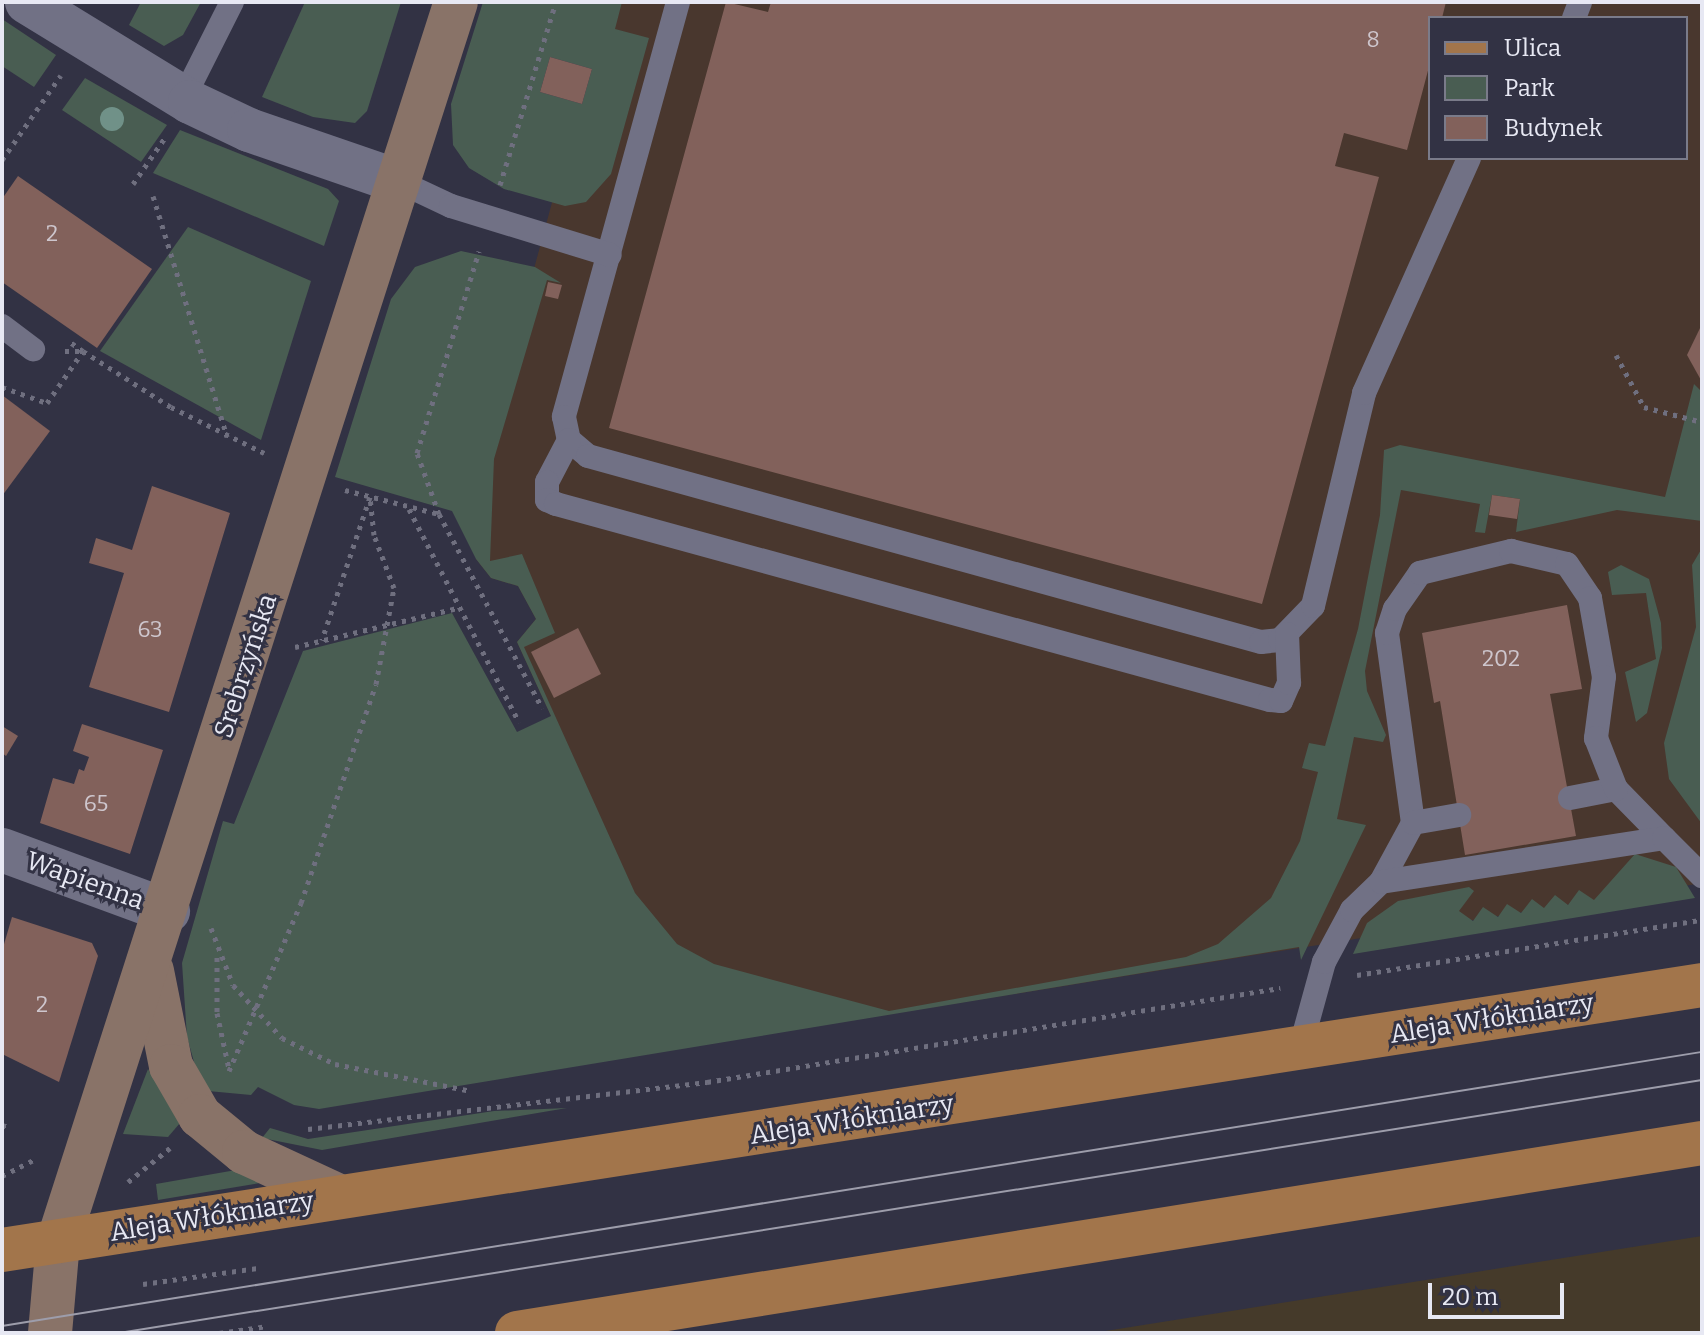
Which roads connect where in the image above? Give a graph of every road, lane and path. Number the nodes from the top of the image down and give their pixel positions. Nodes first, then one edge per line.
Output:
1 (27, 2) edge
2 (232, 2) edge
3 (456, 2) edge
4 (556, 2) edge
5 (678, 2) edge
6 (97, 50) junction
7 (187, 100) junction
8 (3, 155) edge
9 (1468, 160) edge
10 (400, 182) junction
11 (133, 184) dead end
12 (153, 196) dead end
13 (490, 218) junction
14 (610, 255) junction
15 (2, 326) edge
16 (33, 349) joint
17 (1616, 355) dead end
18 (1702, 422) edge
19 (227, 438) junction
20 (569, 440) junction
21 (322, 478) junction
22 (370, 497) junction
23 (409, 508) junction
24 (439, 514) junction
25 (457, 608) junction
26 (390, 624) junction
27 (1287, 634) junction
28 (289, 635) dead end
29 (322, 640) junction
30 (542, 708) dead end
31 (519, 722) dead end
32 (1616, 789) junction
33 (1570, 798) dead end
34 (1459, 815) dead end
35 (1413, 823) junction
36 (1664, 838) junction
37 (2, 850) edge
38 (1702, 876) edge
39 (1381, 882) junction
40 (168, 911) junction
41 (1702, 920) edge
42 (210, 921) dead end
43 (217, 952) junction
44 (151, 961) junction
45 (1315, 982) junction
46 (1702, 985) edge
47 (252, 1013) junction
48 (1300, 1049) junction
49 (229, 1071) junction
50 (471, 1091) dead end
51 (216, 1107) junction
52 (2, 1125) edge
53 (11, 1128) dead end
54 (295, 1128) dead end
55 (1702, 1143) edge
56 (46, 1162) dead end
57 (2, 1176) edge
58 (124, 1184) dead end
59 (339, 1196) junction
60 (58, 1242) junction
61 (2, 1250) edge
62 (259, 1268) dead end
63 (143, 1284) dead end
64 (268, 1326) dead end
65 (50, 1333) edge
66 (219, 1333) edge
67 (517, 1333) edge

1 - 6 street
2 - 7 lane
3 - 10 main road, Srebrzyńska
4 - 13 path
5 - 14 lane
6 - 7 street
6 - 8 path
7 - 10 street
7 - 11 path
9 - 27 lane
10 - 13 lane
10 - 21 main road, Srebrzyńska
12 - 19 path
13 - 14 lane
13 - 24 path
14 - 20 lane
15 - 16 lane
16 - 19 path
17 - 18 path
19 - 21 path
20 - 27 lane
20 - 27 lane
21 - 22 path
21 - 40 main road, Srebrzyńska
22 - 23 path
22 - 26 path
22 - 29 path
23 - 24 path
23 - 25 path
24 - 30 path
25 - 26 path
25 - 31 path
26 - 29 path
26 - 47 path
28 - 29 path
32 - 33 lane
32 - 35 lane
32 - 36 lane
34 - 35 lane
35 - 39 lane
36 - 38 lane
36 - 39 lane
37 - 40 street, Wapienna
39 - 45 lane
40 - 44 main road, Srebrzyńska
41 - 45 path
42 - 43 path
43 - 47 path
43 - 49 path
44 - 51 main road
44 - 60 main road, Srebrzyńska
45 - 48 lane
45 - 54 path
46 - 48 main road, Aleja Włókniarzy
47 - 49 path
47 - 50 path
48 - 59 main road, Aleja Włókniarzy
49 - 51 path
51 - 58 path
51 - 59 main road
52 - 53 path
55 - 67 main road
56 - 57 path
59 - 60 main road, Aleja Włókniarzy
60 - 61 main road, Aleja Włókniarzy
60 - 65 main road, Srebrzyńska
62 - 63 path
64 - 66 path

